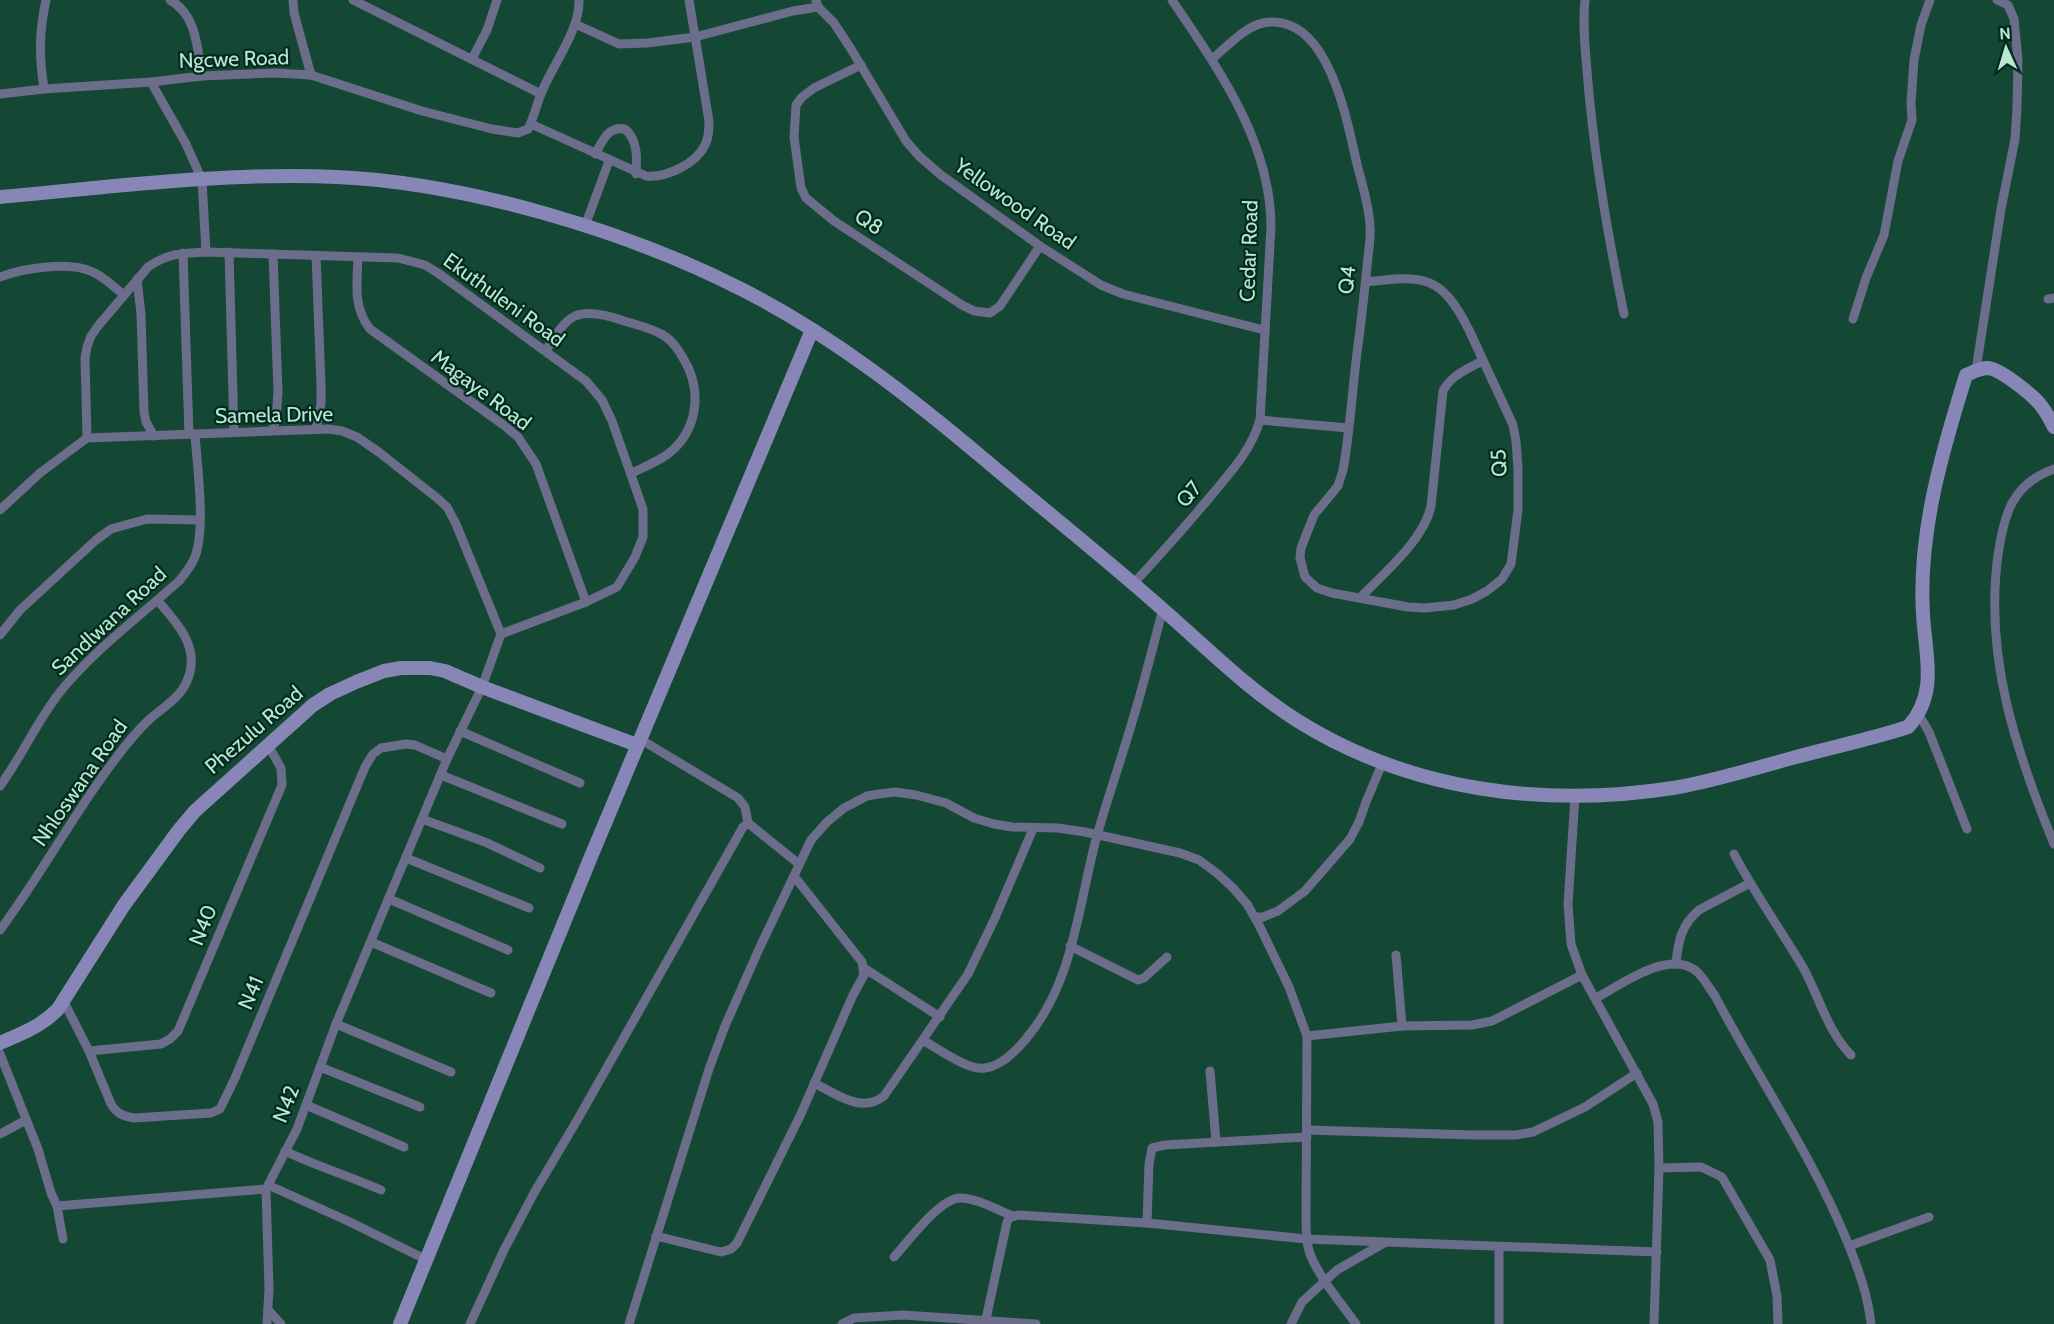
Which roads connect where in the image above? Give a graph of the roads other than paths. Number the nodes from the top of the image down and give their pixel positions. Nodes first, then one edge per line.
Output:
1 (46, 0) edge
2 (170, 0) edge
3 (293, 0) edge
4 (353, 0) edge
5 (497, 0) edge
6 (580, 0) edge
7 (689, 0) edge
8 (1172, 0) edge
9 (1586, 0) edge
10 (1930, 0) edge
11 (1997, 0) edge
12 (373, 4) edge
13 (817, 4) edge
14 (575, 24) junction
15 (695, 37) junction
16 (472, 59) junction
17 (1212, 59) junction
18 (861, 65) junction
19 (311, 75) junction
20 (202, 76) junction
21 (152, 82) junction
22 (44, 89) junction
23 (0, 94) edge
24 (541, 94) junction
25 (531, 124) junction
26 (595, 154) junction
27 (609, 161) junction
28 (636, 174) junction
29 (202, 180) junction
30 (0, 197) edge
31 (585, 226) junction
32 (1040, 246) junction
33 (206, 252) junction
34 (229, 252) junction
35 (183, 253) junction
36 (273, 254) junction
37 (316, 256) junction
38 (358, 258) junction
39 (0, 278) edge
40 (137, 279) junction
41 (1366, 282) junction
42 (124, 295) junction
43 (1624, 314) dead end
44 (1853, 319) dead end
45 (812, 330) junction
46 (1264, 330) junction
47 (546, 350) junction
48 (1482, 361) junction
49 (1976, 370) junction
50 (1260, 420) junction
51 (2054, 427) edge
52 (1348, 428) junction
53 (316, 429) junction
54 (272, 430) junction
55 (234, 432) junction
56 (192, 434) junction
57 (154, 436) junction
58 (87, 438) junction
59 (2054, 469) edge
60 (632, 473) junction
61 (0, 510) edge
62 (200, 520) junction
63 (1133, 584) junction
64 (1360, 598) junction
65 (158, 601) junction
66 (586, 602) junction
67 (1163, 609) junction
68 (501, 634) junction
69 (0, 635) edge
70 (482, 687) junction
71 (1919, 715) junction
72 (460, 731) junction
73 (639, 742) junction
74 (268, 745) junction
75 (447, 759) junction
76 (1382, 764) junction
77 (441, 775) junction
78 (580, 783) dead end
79 (0, 786) edge
80 (1575, 796) junction
81 (422, 819) junction
82 (748, 823) junction
83 (562, 824) dead end
84 (1033, 829) junction
85 (1967, 829) dead end
86 (1097, 835) junction
87 (2054, 844) edge
88 (1734, 854) dead end
89 (406, 858) junction
90 (799, 864) junction
91 (540, 868) dead end
92 (794, 876) junction
93 (1750, 883) junction
94 (389, 899) junction
95 (529, 908) dead end
96 (1255, 917) junction
97 (0, 930) edge
98 (371, 942) junction
99 (1070, 946) junction
100 (508, 950) dead end
101 (1396, 956) dead end
102 (1167, 957) dead end
103 (1676, 963) junction
104 (864, 968) junction
105 (1582, 975) junction
106 (491, 993) dead end
107 (1596, 998) junction
108 (64, 1002) junction
109 (940, 1017) junction
110 (336, 1024) junction
111 (1402, 1026) junction
112 (1307, 1036) junction
113 (924, 1041) junction
114 (0, 1043) edge
115 (89, 1051) junction
116 (0, 1054) edge
117 (1851, 1054) dead end
118 (320, 1067) junction
119 (1210, 1071) dead end
120 (451, 1072) dead end
121 (1637, 1073) junction
122 (814, 1083) junction
123 (306, 1105) junction
124 (420, 1107) dead end
125 (26, 1120) junction
126 (1307, 1133) junction
127 (0, 1134) edge
128 (1216, 1142) junction
129 (404, 1147) dead end
130 (285, 1151) junction
131 (1659, 1168) junction
132 (267, 1187) junction
133 (381, 1190) dead end
134 (57, 1206) junction
135 (1013, 1216) junction
136 (1929, 1217) dead end
137 (1147, 1223) junction
138 (656, 1236) junction
139 (63, 1239) dead end
140 (1306, 1239) junction
141 (1387, 1241) junction
142 (1849, 1246) junction
143 (1499, 1247) junction
144 (1657, 1252) junction
145 (894, 1257) dead end
146 (427, 1260) junction
147 (1325, 1280) junction
148 (268, 1310) junction
149 (986, 1319) junction
150 (267, 1324) edge
151 (281, 1324) edge
152 (400, 1324) edge
153 (470, 1324) edge
154 (629, 1324) edge
155 (842, 1324) edge
156 (1036, 1324) edge
157 (1291, 1324) edge
158 (1356, 1324) edge
159 (1499, 1324) edge
160 (1654, 1324) edge
161 (1778, 1324) edge
162 (1871, 1324) edge

1 - 22 street
2 - 20 street
3 - 19 street
4 - 12 street
5 - 16 street
6 - 14 street
7 - 15 street
8 - 17 street, Cedar Road
9 - 43 street
10 - 44 street
11 - 49 street
12 - 16 street
13 - 15 street
13 - 18 street, Yellowood Road
14 - 15 street
14 - 24 street
15 - 28 street
16 - 24 street
17 - 41 street, Q4
17 - 46 street, Cedar Road
18 - 32 street, Yellowood Road
18 - 32 street, Q8
19 - 20 street, Ngcwe Road
19 - 25 street, Ngcwe Road
20 - 21 street, Ngcwe Road
21 - 22 street, Ngcwe Road
21 - 29 street
22 - 23 street, Ngcwe Road
24 - 25 street
25 - 26 street
26 - 27 street
26 - 28 street
27 - 28 street
27 - 31 street
29 - 30 street
29 - 31 street
29 - 33 street
31 - 45 street
32 - 46 street, Yellowood Road
33 - 34 street, Ekuthuleni Road
33 - 35 street, Ekuthuleni Road
34 - 36 street, Ekuthuleni Road
34 - 55 street
35 - 40 street, Ekuthuleni Road
35 - 56 street, Sandlwana Road
36 - 37 street, Ekuthuleni Road
36 - 54 street
37 - 38 street, Ekuthuleni Road
37 - 53 street
38 - 47 street, Ekuthuleni Road
38 - 66 street, Magaye Road
39 - 42 street
40 - 42 street, Ekuthuleni Road
40 - 57 street
41 - 48 street, Q5
41 - 52 street, Q4
42 - 58 street, Ekuthuleni Road
45 - 63 street
45 - 73 street
46 - 50 street, Cedar Road
47 - 60 street, Ekuthuleni Road
47 - 60 street
48 - 64 street
48 - 64 street, Q5
49 - 51 street
49 - 71 street
50 - 52 street
50 - 63 street, Q7
52 - 64 street, Q4
53 - 54 street, Samela Drive
53 - 68 street, Samela Drive
54 - 55 street, Samela Drive
55 - 56 street, Samela Drive
56 - 57 street, Samela Drive
56 - 62 street, Sandlwana Road
57 - 58 street, Samela Drive
58 - 61 street
59 - 87 street
60 - 66 street, Ekuthuleni Road
62 - 65 street, Sandlwana Road
62 - 69 street
63 - 67 street
65 - 79 street, Sandlwana Road
65 - 97 street, Nhloswana Road
66 - 68 street, Ekuthuleni Road
67 - 76 street
67 - 86 street
68 - 70 street
70 - 72 street, N42
70 - 73 street, Phezulu Road
70 - 74 street, Phezulu Road
71 - 80 street
71 - 85 street
72 - 75 street, N42
72 - 78 street
73 - 82 street
73 - 146 street
74 - 108 street, Phezulu Road
74 - 115 street, N40
75 - 77 street, N42
75 - 115 street, N41
76 - 80 street
76 - 96 street
77 - 81 street, N42
77 - 83 street
80 - 105 street
81 - 89 street, N42
81 - 91 street
82 - 90 street
82 - 153 street
84 - 86 street
84 - 90 street
84 - 109 street
86 - 96 street
86 - 99 street
88 - 93 street
89 - 94 street, N42
89 - 95 street
90 - 92 street
92 - 104 street
92 - 138 street
93 - 103 street
93 - 117 street
94 - 98 street, N42
94 - 100 street
96 - 112 street
98 - 106 street
98 - 110 street, N42
99 - 102 street
99 - 113 street
101 - 111 street
103 - 107 street
103 - 142 street
104 - 109 street
104 - 122 street
105 - 107 street
105 - 111 street
107 - 121 street
108 - 114 street, Phezulu Road
108 - 115 street, N41
109 - 113 street
110 - 118 street, N42
110 - 120 street
111 - 112 street
112 - 126 street
113 - 122 street
116 - 125 street
118 - 123 street, N42
118 - 124 street
119 - 128 street
121 - 126 street
121 - 131 street
122 - 138 street
123 - 129 street
123 - 130 street, N42
125 - 127 street
125 - 134 street
126 - 128 street
126 - 140 street
128 - 137 street
130 - 132 street, N42
130 - 133 street
131 - 144 street
131 - 161 street
132 - 134 street
132 - 146 street
132 - 148 street
134 - 139 street
135 - 137 street
135 - 145 street
135 - 149 street
136 - 142 street
137 - 140 street
138 - 154 street
140 - 141 street
140 - 147 street
141 - 143 street
141 - 147 street
142 - 162 street
143 - 144 street
143 - 159 street
144 - 160 street
146 - 152 street
147 - 157 street
147 - 158 street
148 - 150 street
148 - 151 street
149 - 155 street
149 - 156 street

